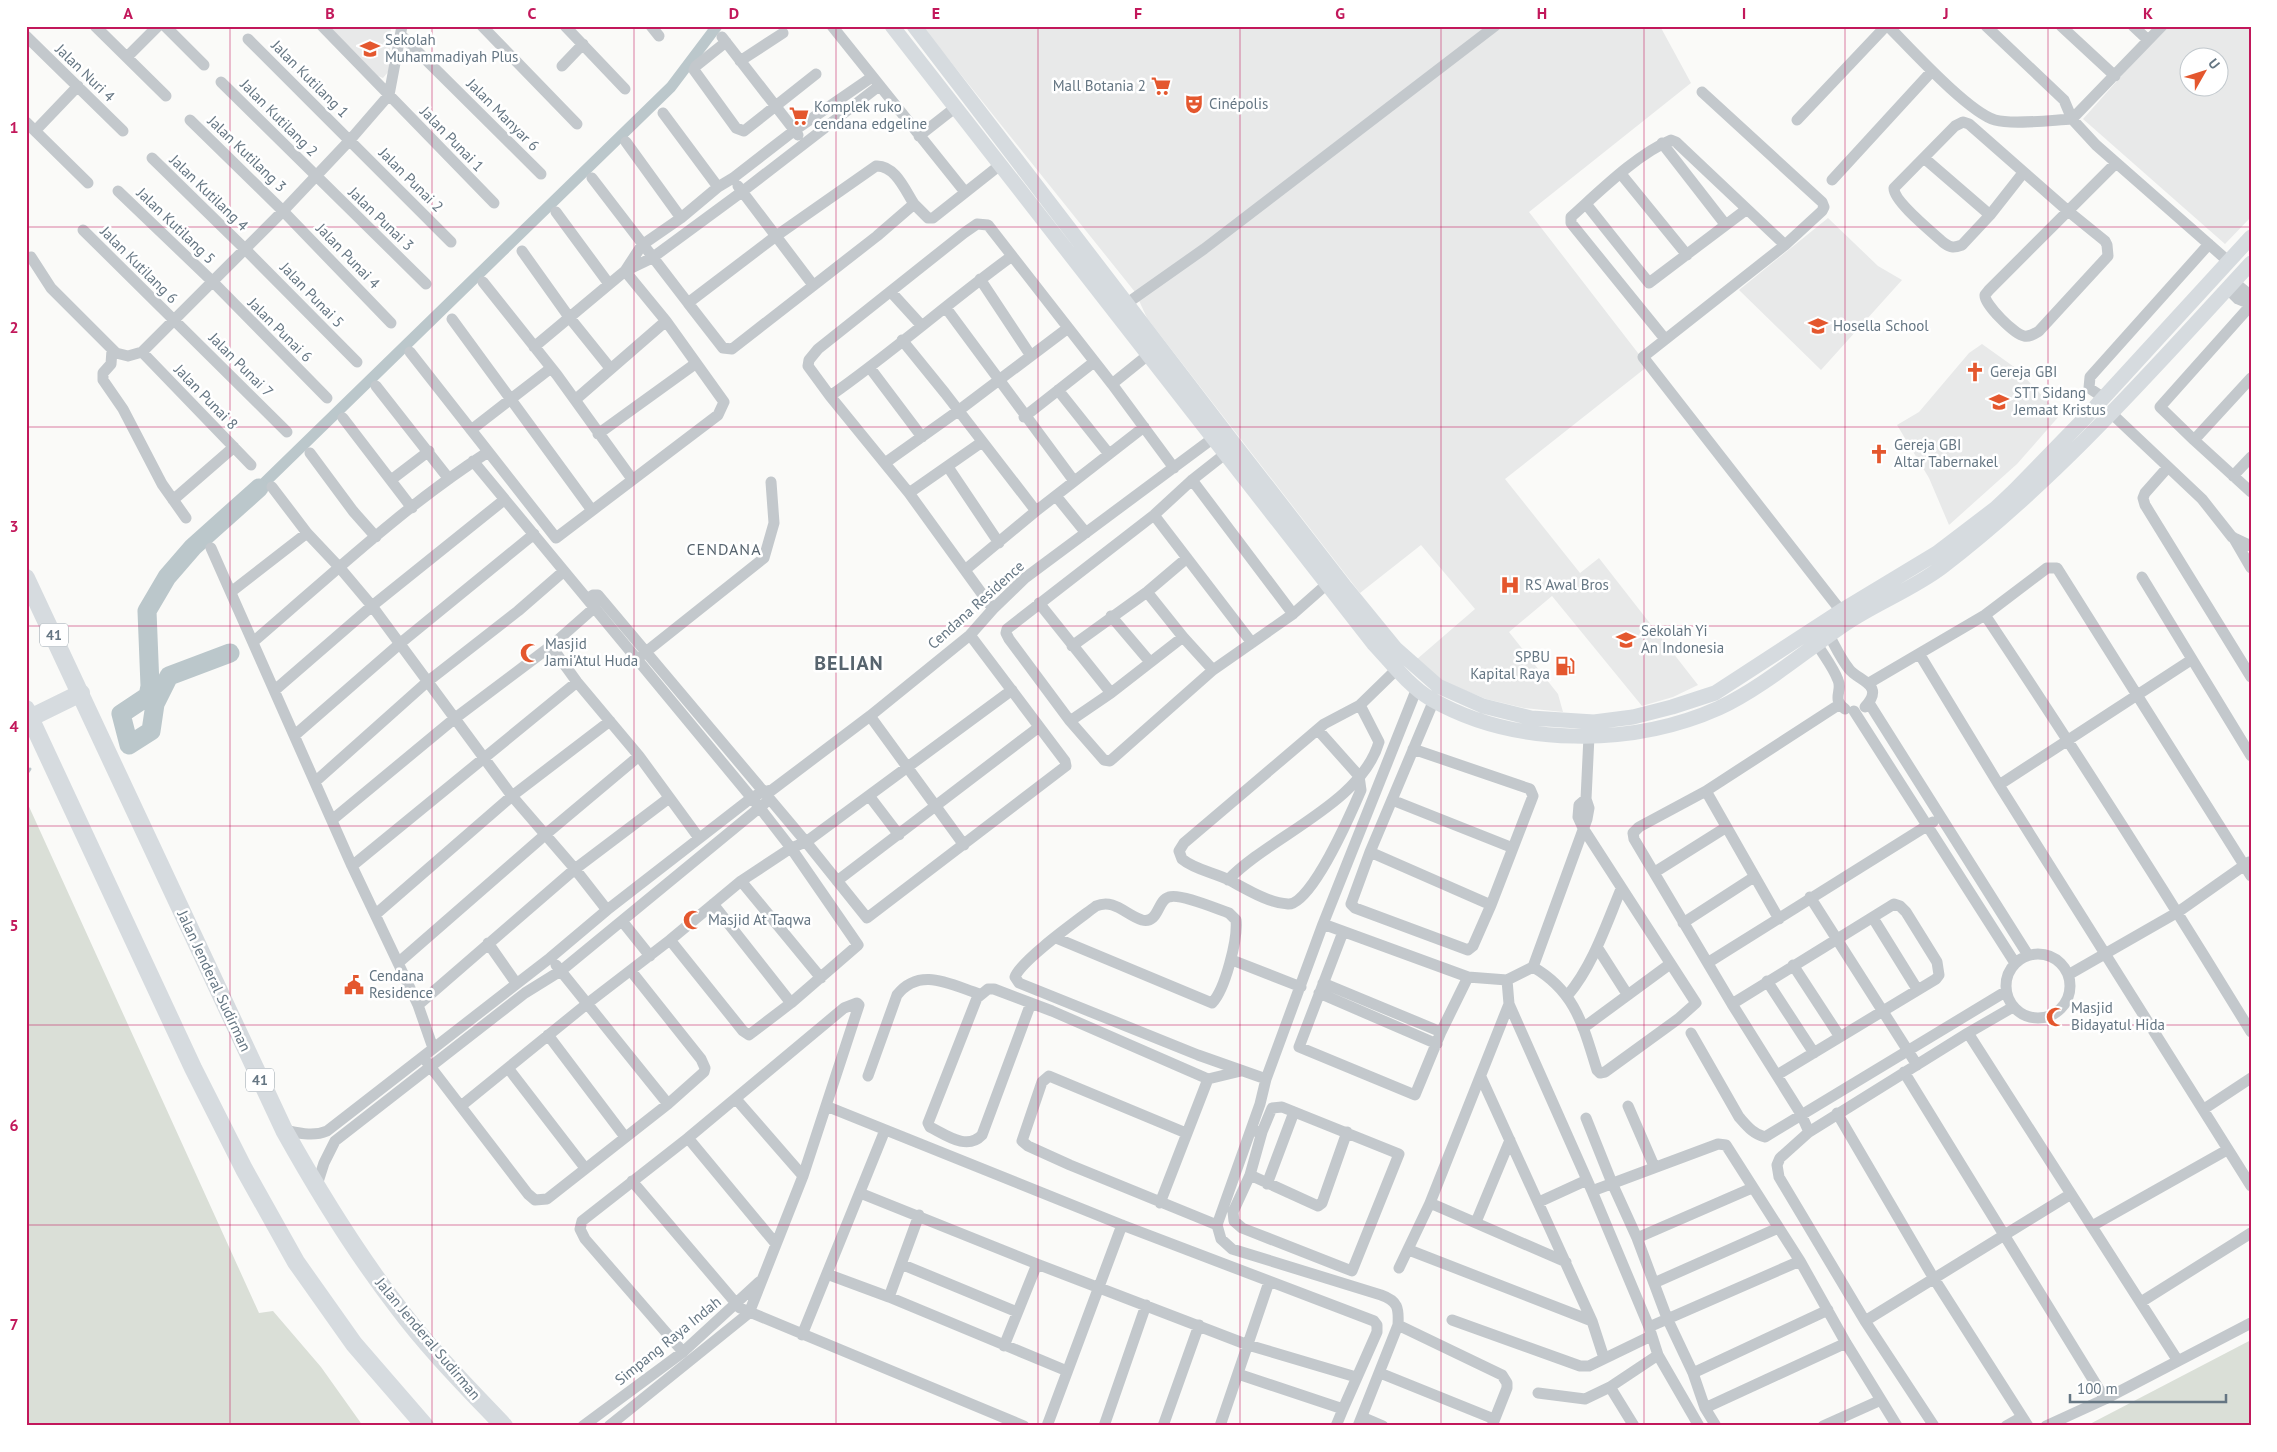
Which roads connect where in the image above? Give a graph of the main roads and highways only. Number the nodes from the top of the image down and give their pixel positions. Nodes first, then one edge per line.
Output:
1 (892, 26) edge
2 (914, 26) edge
3 (2251, 237) edge
4 (2251, 263) edge
5 (2107, 405) junction
6 (1259, 485) junction
7 (26, 578) edge
8 (1744, 675) junction
9 (1753, 688) junction
10 (81, 693) junction
11 (28, 714) edge
12 (425, 1426) edge
13 (504, 1426) edge

1 - 6 main road
2 - 6 main road
3 - 5 main road
4 - 5 main road
5 - 8 main road
5 - 9 main road
6 - 8 main road
6 - 9 main road
7 - 10 highway, Jalan Jenderal Sudirman / 41
8 - 9 main road
10 - 11 highway
10 - 13 highway, Jalan Jenderal Sudirman / 41
11 - 12 highway

